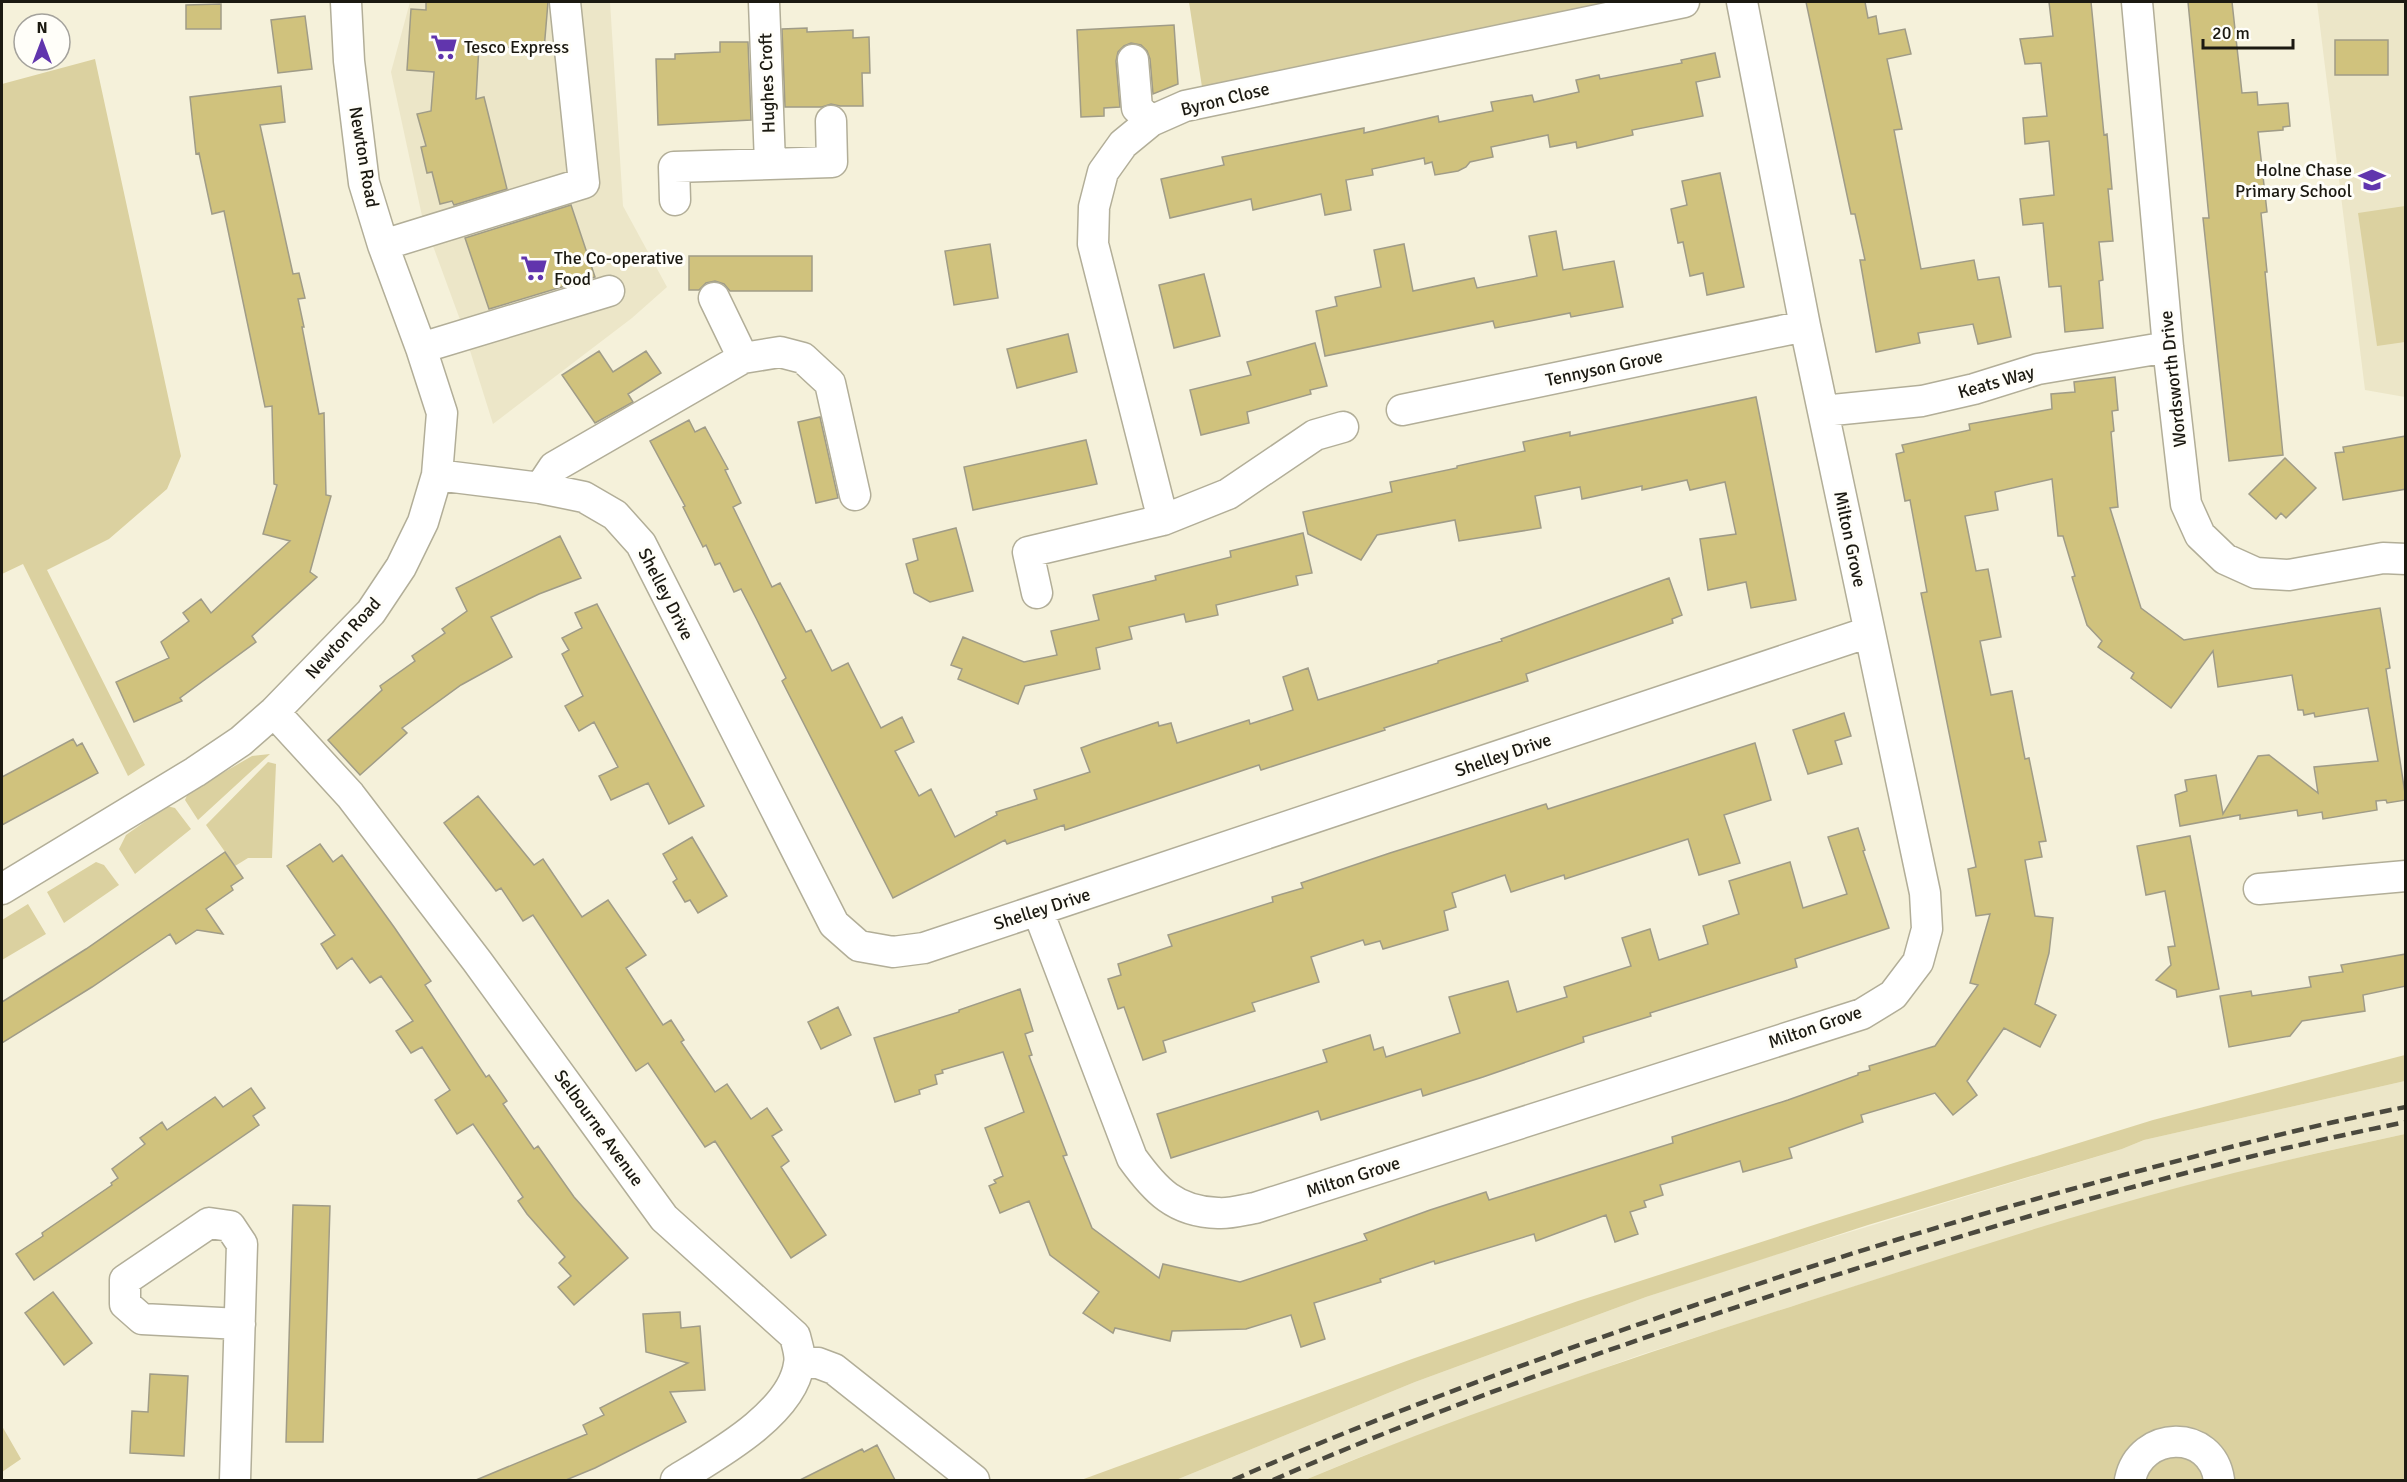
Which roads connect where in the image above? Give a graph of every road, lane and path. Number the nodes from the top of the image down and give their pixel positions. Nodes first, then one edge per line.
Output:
1 (346, 2) edge
2 (565, 2) edge
3 (764, 2) edge
4 (1683, 2) edge
5 (1742, 2) edge
6 (2137, 2) edge
7 (1133, 60) dead end
8 (831, 121) dead end
9 (1151, 121) junction
10 (770, 164) junction
11 (675, 200) dead end
12 (383, 245) junction
13 (609, 291) dead end
14 (714, 298) dead end
15 (1805, 326) junction
16 (2168, 347) junction
17 (421, 348) junction
18 (743, 358) junction
19 (1402, 410) dead end
20 (1823, 411) junction
21 (1343, 428) dead end
22 (437, 475) junction
23 (540, 488) junction
24 (855, 495) dead end
25 (1163, 520) junction
26 (2406, 559) edge
27 (1037, 593) dead end
28 (1869, 632) junction
29 (274, 712) junction
30 (2406, 876) edge
31 (2, 889) edge
32 (2259, 889) dead end
33 (1038, 911) junction
34 (240, 1324) dead end
35 (800, 1362) junction
36 (235, 1480) edge
37 (676, 1480) edge
38 (974, 1480) edge
39 (2130, 1480) edge
40 (2219, 1480) edge

1 - 12 street, Newton Road
2 - 12 street
3 - 10 street, Hughes Croft
4 - 9 street, Byron Close
5 - 15 street, Milton Grove
6 - 16 street, Wordsworth Drive
7 - 9 street
8 - 10 street
9 - 25 street, Byron Close
10 - 11 street
12 - 17 street, Newton Road
13 - 17 street
14 - 18 street
15 - 19 street, Tennyson Grove
15 - 20 street, Milton Grove
16 - 20 street, Keats Way
16 - 26 street, Wordsworth Drive
17 - 22 street, Newton Road
18 - 23 street
18 - 24 street
20 - 28 street, Milton Grove
21 - 25 street
22 - 23 street, Shelley Drive
22 - 29 street, Newton Road
23 - 33 street, Shelley Drive
25 - 27 street
28 - 33 street, Shelley Drive
28 - 33 street, Milton Grove
29 - 31 street, Newton Road
29 - 35 street, Selbourne Avenue
30 - 32 street
34 - 36 street
35 - 37 street
35 - 38 street
39 - 40 street

